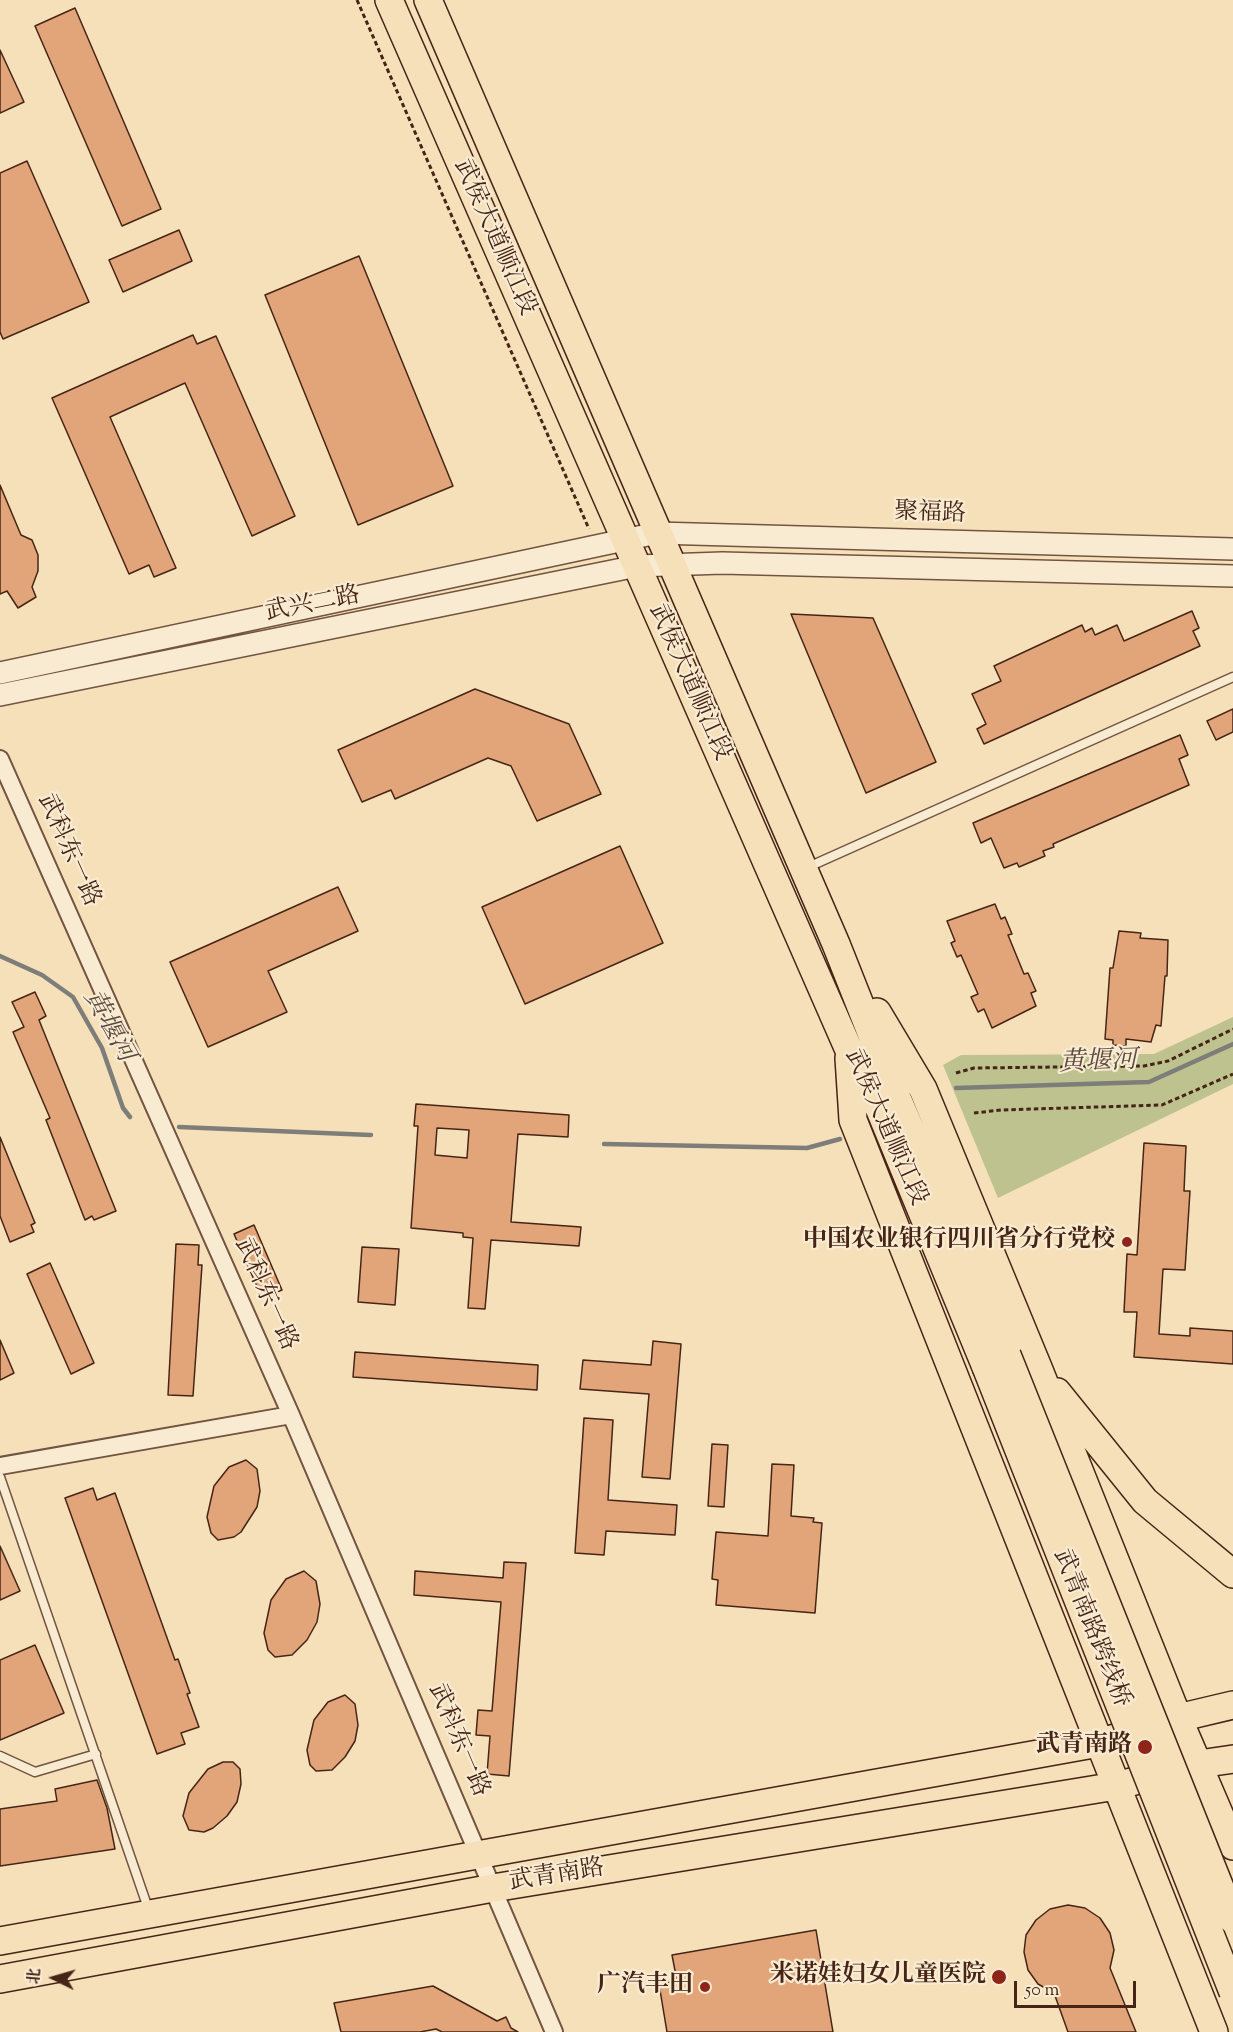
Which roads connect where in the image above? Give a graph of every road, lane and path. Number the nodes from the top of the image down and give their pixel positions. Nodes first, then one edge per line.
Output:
1 (357, 0) edge
2 (389, 0) edge
3 (428, 0) edge
4 (582, 359) junction
5 (554, 375) junction
6 (657, 533) junction
7 (626, 538) junction
8 (596, 545) junction
9 (1233, 549) edge
10 (670, 563) junction
11 (637, 566) junction
12 (1233, 576) edge
13 (0, 673) edge
14 (1233, 677) edge
15 (0, 695) edge
16 (0, 759) edge
17 (804, 869) junction
18 (836, 944) junction
19 (1233, 1029) edge
20 (849, 1050) junction
21 (956, 1073) dead end
22 (1233, 1074) edge
23 (974, 1113) dead end
24 (996, 1361) junction
25 (1039, 1370) junction
26 (291, 1415) junction
27 (0, 1466) edge
28 (0, 1477) edge
29 (1233, 1574) edge
30 (1233, 1705) edge
31 (1178, 1718) junction
32 (1099, 1743) junction
33 (96, 1754) junction
34 (0, 1756) edge
35 (1233, 1759) edge
36 (1199, 1764) junction
37 (1116, 1786) junction
38 (1233, 1846) edge
39 (479, 1853) junction
40 (493, 1888) junction
41 (151, 1915) junction
42 (1233, 1920) edge
43 (0, 1941) edge
44 (0, 1979) edge
45 (1233, 1992) edge
46 (554, 2032) edge
47 (1214, 2032) edge

1 - 8 path
2 - 5 main road, 武侯大道顺江段
3 - 4 main road, 武侯大道顺江段
4 - 5 main road
4 - 6 main road, 武侯大道顺江段
5 - 7 main road, 武侯大道顺江段
6 - 7 street, 聚福路
6 - 9 street, 聚福路
6 - 10 main road, 武侯大道顺江段
7 - 8 street, 聚福路
7 - 11 main road, 武侯大道顺江段
8 - 13 street, 聚福路
10 - 11 street, 武兴二路
10 - 12 street, 武兴二路
10 - 17 main road, 武侯大道顺江段
11 - 15 street, 武兴二路
11 - 20 main road, 武侯大道顺江段
14 - 17 lane
16 - 26 street, 武科东一路
17 - 18 main road, 武侯大道顺江段
18 - 24 main road, 武侯大道顺江段
18 - 25 main road
19 - 21 path
20 - 24 main road, 武侯大道顺江段
20 - 32 main road
22 - 23 path
24 - 42 main road, 武青南路跨线桥, bridge
24 - 45 main road, 武青南路跨线桥, bridge
25 - 29 main road
25 - 31 main road
26 - 27 street
26 - 39 street, 武科东一路
28 - 33 lane
30 - 31 main road, 武青南路
31 - 32 main road, 武青南路
31 - 36 main road
32 - 37 main road
32 - 39 main road, 武青南路
33 - 34 lane
33 - 41 lane
35 - 36 main road, 武青南路
36 - 37 main road, 武青南路
36 - 38 main road
37 - 40 main road, 武青南路
37 - 47 main road
39 - 40 street, 武科东一路
39 - 41 main road, 武青南路
40 - 44 main road, 武青南路
40 - 46 street, 武科东一路
41 - 43 main road, 武青南路

